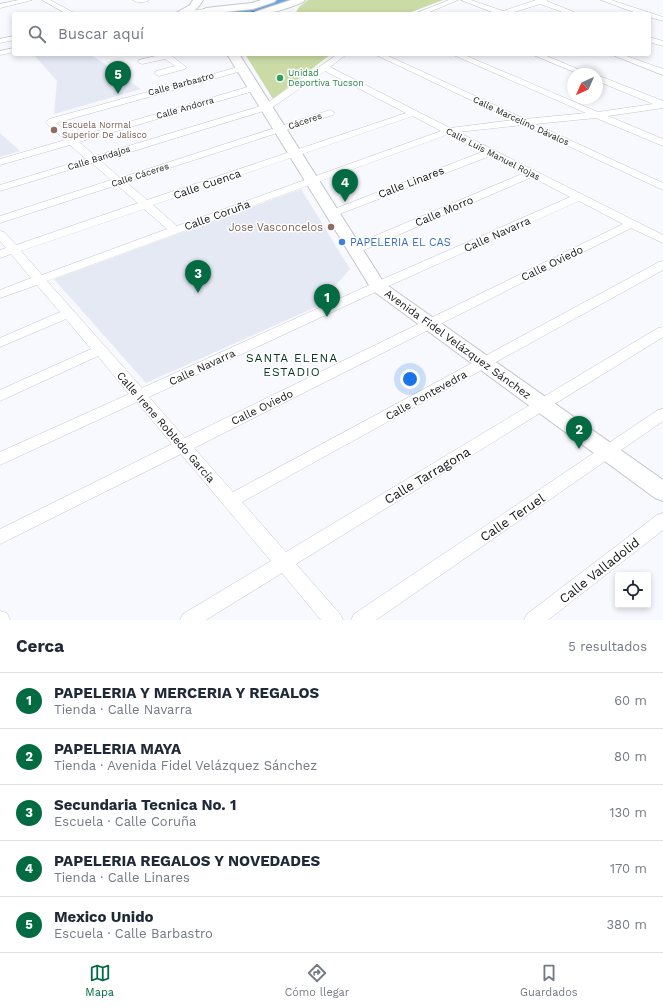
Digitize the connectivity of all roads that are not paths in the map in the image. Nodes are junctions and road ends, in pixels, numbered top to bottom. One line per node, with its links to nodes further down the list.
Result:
1 (29, 0): 12 (street)
2 (45, 0): 14 (street)
3 (136, 0): 4 (street)
4 (146, 0)
5 (199, 0): 13 (street); 15 (street); 16 (street)
6 (272, 0): 13 (street)
7 (300, 0): 18 (street)
8 (455, 0): 19 (street)
9 (464, 0): 20 (street)
10 (604, 0): 23 (street)
11 (541, 1): 21 (street); 22 (street)
12 (0, 6)
13 (238, 8): 17 (street)
14 (68, 12)
15 (183, 12)
16 (206, 12)
17 (213, 12)
18 (263, 12)
19 (423, 12)
20 (497, 12)
21 (509, 12)
22 (570, 12)
23 (642, 12)
24 (651, 15): 25 (street)
25 (663, 19)
26 (12, 38): 28 (street)
27 (651, 40): 29 (street)
28 (0, 41)
29 (663, 44)
30 (12, 50): 31 (street)
31 (0, 53)
32 (235, 56): 39 (street, Avenida Fidel Velázquez Sánchez)
33 (340, 56): 38 (street, Calle Bandajos)
34 (382, 56): 53 (street, Calle Marcelino Dávalos)
35 (460, 56): 51 (street)
36 (540, 56): 40 (street)
37 (619, 56): 41 (street)
38 (324, 67): 47 (street, Calle Bandajos); 50 (street, Calle Luis Manuel Rojas)
39 (242, 68): 44 (street, Calle Barbastro); 45 (street, Avenida Fidel Velázquez Sánchez)
40 (571, 68)
41 (663, 72)
42 (159, 73): 44 (street)
43 (603, 80): 46 (street)
44 (178, 85): 56 (street, Calle Barbastro)
45 (254, 88): 47 (street, Avenida Fidel Velázquez Sánchez); 56 (street, Calle Andorra)
46 (663, 104): 51 (street)
47 (267, 107): 54 (street, Avenida Fidel Velázquez Sánchez); 60 (street, Calle Bandajos)
48 (663, 111): 52 (street)
49 (330, 113): 54 (street, Cáceres)
50 (414, 113): 55 (street, Calle Luis Manuel Rojas); 59 (street, Calle Cuenca)
51 (598, 115): 52 (street); 53 (street)
52 (607, 119): 53 (street); 57 (street)
53 (527, 124): 55 (street, Calle Coruña); 65 (street, Calle Marcelino Dávalos)
54 (281, 130): 59 (street, Avenida Fidel Velázquez Sánchez); 64 (street, Calle Cáceres)
55 (451, 132): 58 (street, Calle Luis Manuel Rojas); 63 (street, Calle Coruña)
56 (72, 140): 60 (street); 61 (street, Calle Andorra)
57 (663, 143)
58 (490, 152): 62 (street, Calle Luis Manuel Rojas); 69 (street, Calle Linares)
59 (296, 154): 63 (street, Avenida Fidel Velázquez Sánchez); 68 (street, Calle Cuenca)
60 (94, 160): 64 (street); 66 (street, Calle Bandajos)
61 (0, 162)
62 (532, 173): 67 (street, Calle Luis Manuel Rojas); 75 (street, Calle Morro)
63 (313, 180): 69 (street, Avenida Fidel Velázquez Sánchez); 72 (street, Calle Coruña)
64 (119, 182): 68 (street); 70 (street, Calle Cáceres)
65 (663, 187)
66 (0, 188)
67 (579, 197): 71 (street, Calle Luis Manuel Rojas); 79 (street, Calle Navarra)
68 (146, 205): 72 (street); 76 (street, Calle Cuenca)
69 (333, 213): 75 (street, Avenida Fidel Velázquez Sánchez)
70 (0, 220)
71 (631, 224): 74 (street, Calle Luis Manuel Rojas); 82 (street, Calle Oviedo)
72 (175, 230): 78 (street, Calle Coruña)
73 (0, 234): 76 (street, Calle Irene Robledo García)
74 (663, 239)
75 (355, 249): 79 (street, Avenida Fidel Velázquez Sánchez)
76 (7, 252): 78 (street, Calle Irene Robledo García)
77 (663, 265): 86 (street, Calle Pontevedra)
78 (40, 280): 80 (street, Calle Coruña); 81 (street, Calle Irene Robledo García)
79 (378, 286): 82 (street, Avenida Fidel Velázquez Sánchez); 88 (street, Calle Navarra)
80 (0, 294)
81 (68, 313): 84 (street); 85 (street, Calle Irene Robledo García)
82 (430, 323): 86 (street, Avenida Fidel Velázquez Sánchez); 91 (street, Calle Oviedo)
83 (663, 331): 89 (street, Calle Tarragona)
84 (0, 343)
85 (100, 350): 87 (street); 88 (street, Calle Irene Robledo García)
86 (484, 363): 89 (street, Avenida Fidel Velázquez Sánchez); 95 (street, Calle Pontevedra)
87 (0, 396)
88 (140, 396): 91 (street, Calle Irene Robledo García); 93 (street, Calle Navarra)
89 (542, 405): 92 (street, Avenida Fidel Velázquez Sánchez); 98 (street, Calle Tarragona)
90 (663, 414): 92 (street, Calle Teruel)
91 (183, 446): 95 (street, Calle Irene Robledo García); 97 (street, Calle Oviedo)
92 (607, 452): 94 (street, Avenida Fidel Velázquez Sánchez); 101 (street, Calle Teruel)
93 (0, 459)
94 (663, 492)
95 (230, 501): 98 (street, Calle Irene Robledo García)
96 (663, 520): 102 (street, Calle Valladolid)
97 (0, 537)
98 (284, 563): 99 (street, Calle Tarragona); 100 (street, Calle Irene Robledo García)
99 (190, 620)
100 (332, 620)
101 (361, 620)
102 (534, 620)

